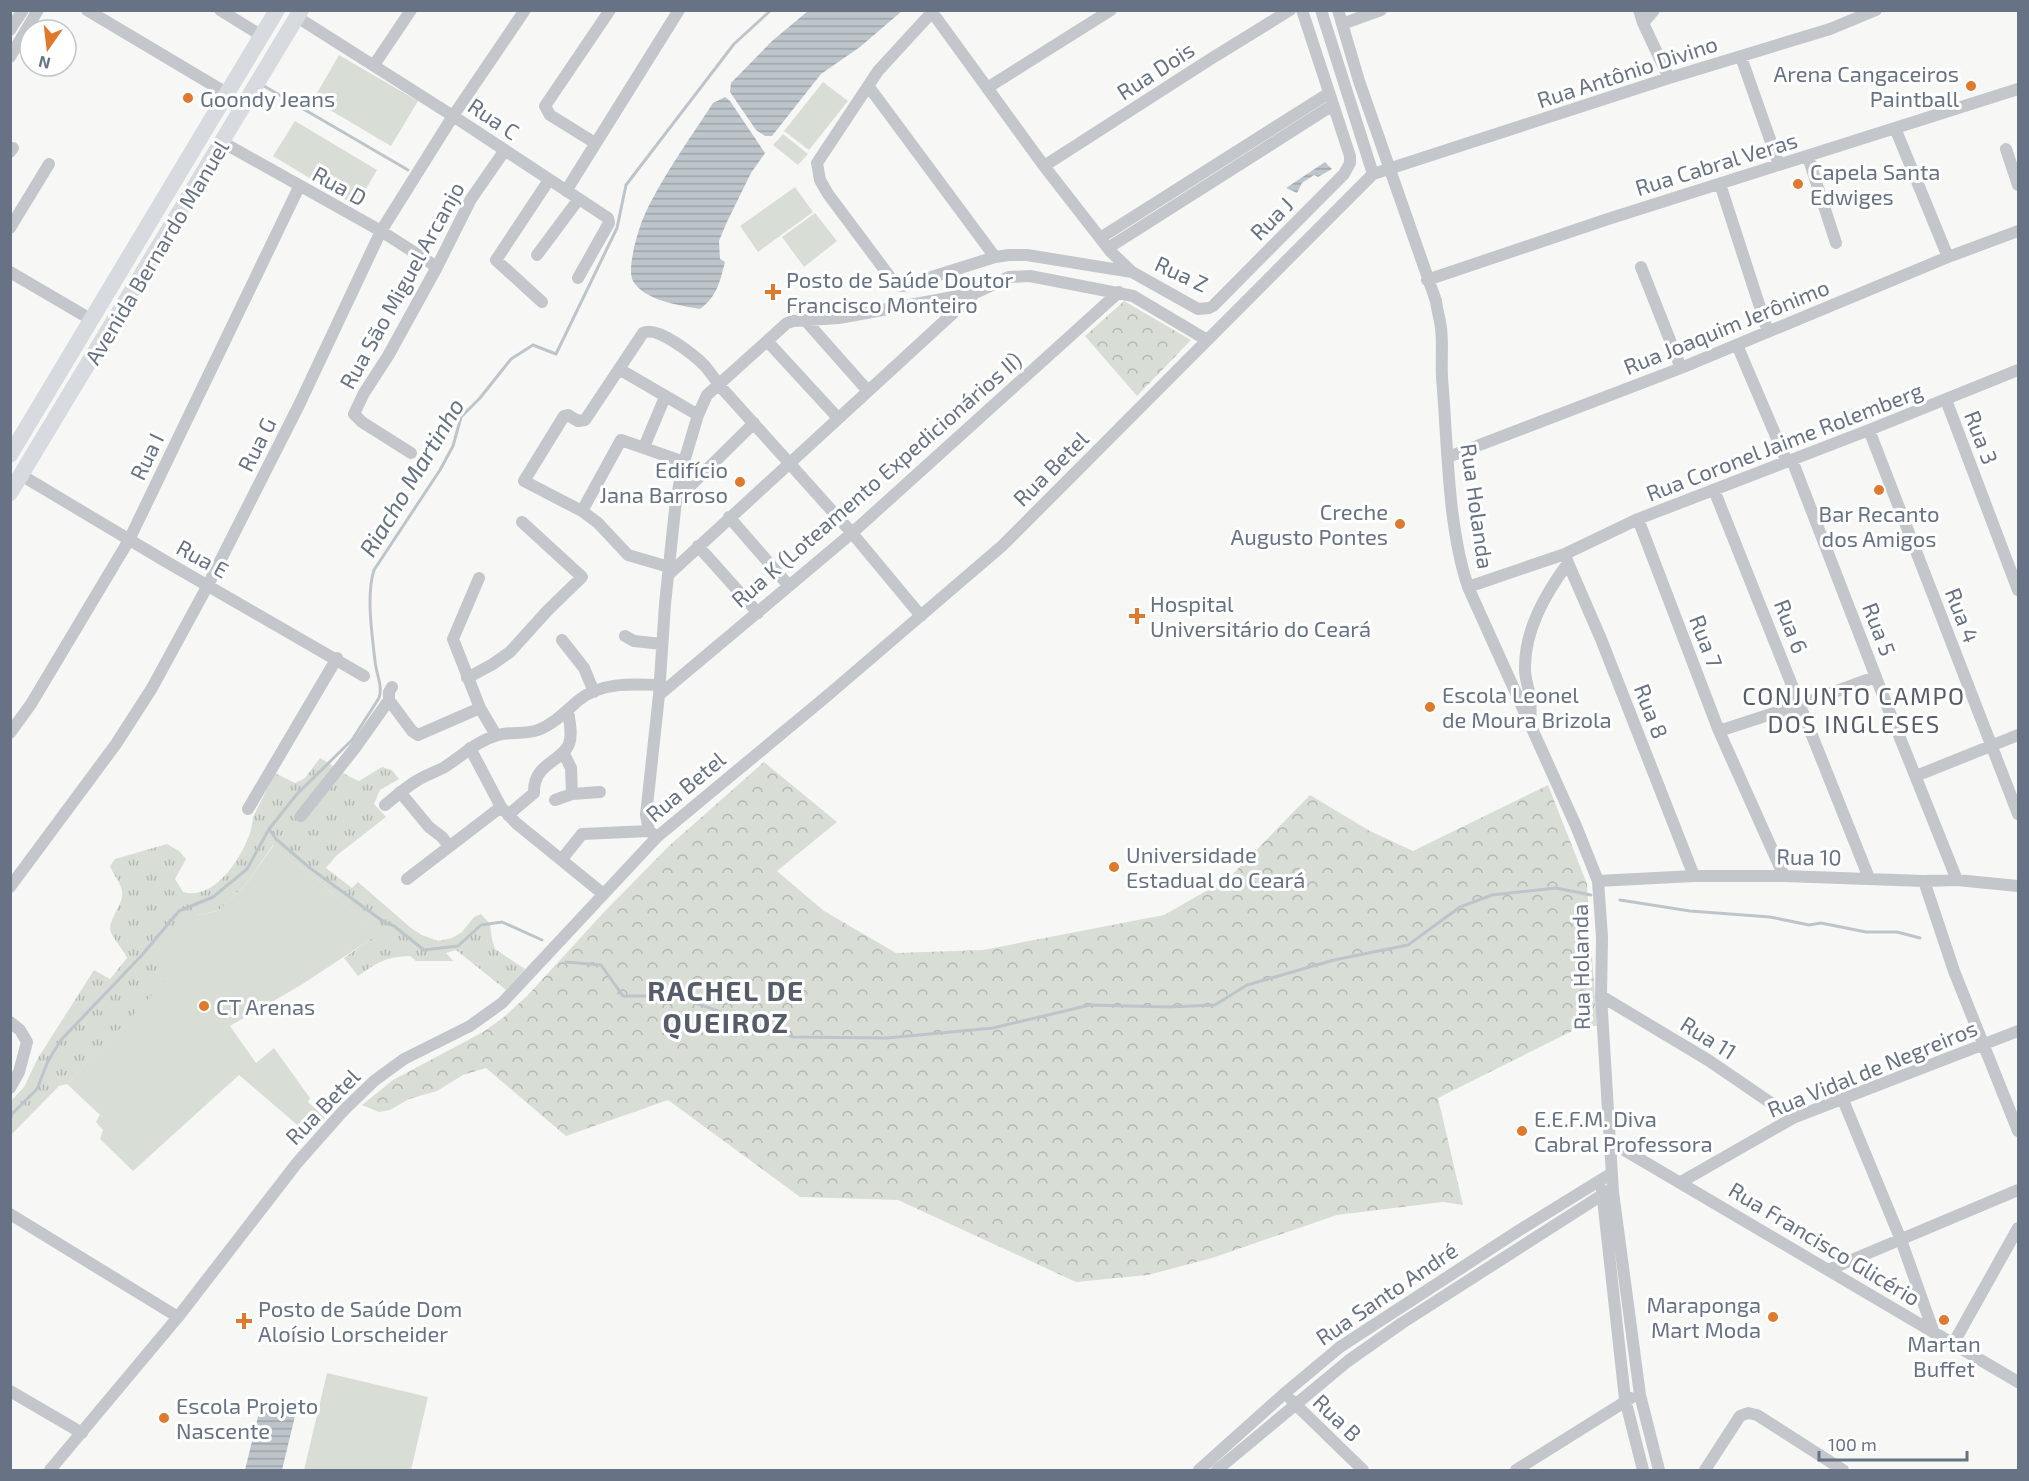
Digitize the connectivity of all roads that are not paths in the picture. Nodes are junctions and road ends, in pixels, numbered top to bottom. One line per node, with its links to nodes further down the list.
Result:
1 (23, 10): 22 (street)
2 (38, 10): 24 (street)
3 (87, 10): 31 (street)
4 (220, 10): 23 (street)
5 (277, 10): 23 (main road, Avenida Bernardo Manuel)
6 (411, 10): 26 (street)
7 (525, 10): 33 (street, Rua G)
8 (610, 10): 36 (street)
9 (679, 10): 36 (street)
10 (1111, 10): 29 (street)
11 (1290, 10): 42 (street, Rua Dois)
12 (1302, 10): 32 (street)
13 (1320, 10): 44 (street)
14 (1338, 10): 21 (street, Rua Holanda)
15 (1381, 10): 21 (street)
16 (1654, 10): 20 (street)
17 (1876, 10): 25 (street, Rua Antônio Divino)
18 (933, 11): 28 (street); 29 (street)
19 (299, 14): 26 (street, Rua C); 35 (main road, Avenida Bernardo Manuel)
20 (1641, 17): 27 (street)
21 (1342, 24): 43 (street, Rua Holanda)
22 (10, 30)
23 (262, 36): 31 (main road, Avenida Bernardo Manuel)
24 (10, 57)
25 (1741, 57): 27 (street, Rua Antônio Divino); 41 (street)
26 (374, 65): 33 (street, Rua C)
27 (1669, 78): 43 (street, Rua Antônio Divino)
28 (869, 87): 57 (street); 57 (street)
29 (987, 88): 42 (street)
30 (2019, 89): 34 (street, Rua Cabral Veras)
31 (228, 94): 70 (main road, Avenida Bernardo Manuel)
32 (1331, 99): 55 (street); 69 (street, Rua J)
33 (453, 116): 38 (street, Rua C); 52 (street, Rua G)
34 (1895, 128): 39 (street, Rua Cabral Veras); 58 (street)
35 (222, 142): 48 (street, Rua D); 84 (main road, Avenida Bernardo Manuel)
36 (596, 144): 49 (street)
37 (2006, 149): 47 (street)
38 (505, 150): 45 (street, Rua C); 59 (street, Rua São Miguel Arcanjo)
39 (1808, 157): 41 (street, Rua Cabral Veras); 54 (street)
40 (49, 164): 51 (street)
41 (1779, 165): 46 (street, Rua Cabral Veras)
42 (1044, 166): 55 (street)
43 (1389, 170): 44 (street); 65 (street, Rua Holanda)
44 (1372, 174): 73 (street, Rua Betel)
45 (549, 180): 49 (street, Rua C); 68 (street)
46 (1720, 184): 65 (street, Rua Cabral Veras); 72 (street)
47 (2019, 185)
48 (299, 187): 52 (street, Rua D); 107 (street, Rua I)
49 (566, 191): 50 (street, Rua C)
50 (578, 200): 56 (street); 64 (street, Rua C)
51 (10, 228)
52 (381, 231): 59 (street, Rua D); 112 (street, Rua G)
53 (2019, 231): 58 (street, Rua Joaquim Jerônimo)
54 (1836, 243)
55 (1106, 246): 60 (street); 63 (street)
56 (537, 255)
57 (995, 257): 60 (street)
58 (1948, 257): 72 (street, Rua Joaquim Jerônimo)
59 (437, 267): 92 (street, Rua São Miguel Arcanjo)
60 (1093, 267): 63 (street)
61 (1641, 267): 76 (street)
62 (10, 272): 70 (street)
63 (1132, 272): 69 (street, Rua Z)
64 (578, 278)
65 (1428, 280): 94 (street, Rua Holanda)
66 (1119, 292): 67 (street); 73 (street); 106 (street, Rua K (Loteamento Expedicionários II))
67 (975, 293): 71 (street); 80 (street)
68 (542, 302)
69 (1213, 306)
70 (92, 320): 81 (main road, Avenida Bernardo Manuel)
71 (806, 321): 74 (street); 80 (street)
72 (1768, 332): 75 (street, Rua Joaquim Jerônimo)
73 (1207, 340): 117 (street, Rua Betel)
74 (768, 342): 79 (street); 87 (street)
75 (1737, 345): 76 (street, Rua Joaquim Jerônimo); 95 (street, Rua 5)
76 (1681, 368): 94 (street, Rua Joaquim Jerônimo)
77 (619, 369): 79 (street); 82 (street); 102 (street)
78 (2019, 370): 83 (street, Rua Coronel Jaime Rolemberg)
79 (719, 385): 86 (street); 88 (street)
80 (868, 391): 87 (street)
81 (46, 396): 84 (main road); 85 (main road, Avenida Bernardo Manuel)
82 (665, 397): 86 (street); 91 (street)
83 (1946, 400): 90 (street, Rua Coronel Jaime Rolemberg); 115 (street, Rua 3)
84 (63, 406): 89 (main road, Avenida Bernardo Manuel)
85 (34, 415): 89 (main road); 93 (main road, Avenida Bernardo Manuel)
86 (698, 415): 96 (street)
87 (838, 418): 97 (street)
88 (754, 423): 97 (street); 101 (street)
89 (51, 426): 98 (main road, Avenida Bernardo Manuel)
90 (1869, 430): 95 (street, Rua Coronel Jaime Rolemberg); 135 (street, Rua 4)
91 (644, 447): 96 (street); 102 (street)
92 (411, 453)
93 (10, 455)
94 (1448, 457): 114 (street, Rua Holanda)
95 (1790, 461): 99 (street, Rua Coronel Jaime Rolemberg); 123 (street, Rua 5)
96 (684, 462): 101 (street)
97 (789, 463): 103 (street); 106 (street)
98 (21, 475): 100 (main road, Avenida Bernardo Manuel); 107 (street, Rua E)
99 (1714, 490): 104 (street, Rua Coronel Jaime Rolemberg); 127 (street, Rua 6)
100 (10, 493)
101 (676, 500): 110 (street)
102 (582, 511): 110 (street)
103 (729, 517): 108 (street); 113 (street)
104 (1638, 519): 109 (street, Rua Coronel Jaime Rolemberg); 131 (street, Rua 7)
105 (522, 522): 124 (street)
106 (852, 533): 113 (street, Rua K (Loteamento Expedicionários II)); 117 (street)
107 (129, 540): 112 (street, Rua E); 132 (street, Rua I)
108 (698, 546): 110 (street); 116 (street)
109 (1567, 558): 114 (street, Rua Coronel Jaime Rolemberg); 130 (street); 151 (street, Rua 8)
110 (669, 570): 120 (street)
111 (479, 578): 124 (street)
112 (208, 585): 121 (street, Rua E); 159 (street, Rua G)
113 (789, 586): 116 (street, Rua K (Loteamento Expedicionários II))
114 (1468, 587): 130 (street, Rua Holanda)
115 (2019, 590)
116 (758, 613): 125 (street, Rua K (Loteamento Expedicionários II))
117 (921, 616): 148 (street, Rua Betel)
118 (625, 636): 120 (street)
119 (562, 640): 126 (street)
120 (662, 644): 125 (street)
121 (337, 658): 122 (street, Rua E); 144 (street)
122 (364, 676)
123 (1875, 677): 127 (street); 138 (street, Rua 5)
124 (467, 678): 128 (street)
125 (659, 690): 126 (street); 148 (street)
126 (594, 692): 129 (street)
127 (1799, 705): 131 (street); 153 (street, Rua 6)
128 (480, 708): 133 (street); 147 (street)
129 (568, 710): 133 (street); 137 (street)
130 (1531, 726): 156 (street, Rua Holanda)
131 (1719, 731): 152 (street, Rua 7)
132 (10, 733)
133 (496, 735): 136 (street)
134 (2019, 735): 135 (street)
135 (1991, 746): 138 (street); 146 (street, Rua 4)
136 (470, 748): 139 (street); 145 (street)
137 (563, 752): 141 (street); 145 (street)
138 (1916, 776): 155 (street, Rua 5)
139 (400, 792): 143 (street); 149 (street)
140 (600, 792): 141 (street)
141 (572, 794): 142 (street)
142 (555, 800)
143 (385, 805)
144 (248, 809)
145 (505, 811): 149 (street); 150 (street)
146 (2019, 814)
147 (301, 816)
148 (653, 834): 150 (street); 160 (street, Rua Betel)
149 (449, 846): 154 (street)
150 (562, 860): 160 (street)
151 (1694, 876): 152 (street, Rua 10); 156 (street, Rua 10)
152 (1784, 876): 153 (street, Rua 10)
153 (1869, 878): 157 (street, Rua 10)
154 (407, 879)
155 (1957, 880): 157 (street, Rua 10); 158 (street, Rua 10)
156 (1598, 881): 161 (street, Rua Holanda)
157 (1924, 881): 164 (street)
158 (2019, 886)
159 (10, 887)
160 (602, 893): 178 (street, Rua Betel)
161 (1601, 996): 167 (street, Rua 11); 169 (street, Rua Holanda)
162 (15, 1026): 165 (street)
163 (2019, 1031): 164 (street, Rua Vidal de Negreiros)
164 (1984, 1045): 166 (street, Rua Vidal de Negreiros); 168 (street)
165 (10, 1088)
166 (1843, 1100): 167 (street, Rua Vidal de Negreiros); 176 (street)
167 (1793, 1118): 171 (street, Rua Vidal de Negreiros)
168 (2019, 1131)
169 (1609, 1141): 170 (street, Rua Holanda); 171 (street, Rua Francisco Glicério)
170 (1607, 1176): 173 (street, Rua Holanda); 183 (street, Rua Santo André)
171 (1681, 1182): 177 (street, Rua Francisco Glicério)
172 (2019, 1190): 176 (street)
173 (1608, 1193): 184 (street, Rua Holanda); 185 (street, Rua Holanda); 186 (street, Rua Santo André)
174 (10, 1214): 178 (street)
175 (2019, 1228): 180 (street)
176 (1901, 1240): 177 (street); 179 (street)
177 (1828, 1270): 179 (street, Rua Francisco Glicério)
178 (178, 1317): 187 (street, Rua Betel)
179 (1934, 1333): 180 (street, Rua Francisco Glicério)
180 (1953, 1344): 181 (street, Rua Francisco Glicério)
181 (2019, 1382)
182 (10, 1391): 187 (street)
183 (1285, 1393): 186 (street, Rua B); 189 (street, Rua Santo André)
184 (1640, 1395): 185 (street); 194 (street, Rua Holanda)
185 (1625, 1399): 192 (street); 193 (street, Rua Holanda)
186 (1295, 1405): 190 (street, Rua Santo André); 191 (street, Rua B)
187 (82, 1433): 188 (street, Rua Betel)
188 (50, 1470)
189 (1199, 1470)
190 (1217, 1470)
191 (1363, 1470)
192 (1516, 1470)
193 (1642, 1470)
194 (1659, 1470)
195 (1705, 1470): 196 (street)
196 (1843, 1470)

